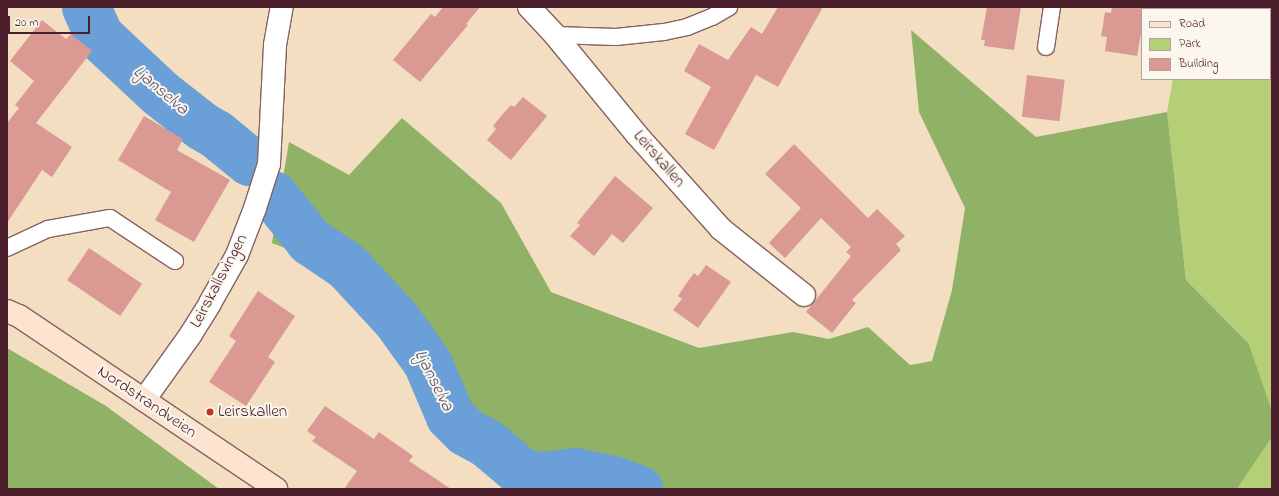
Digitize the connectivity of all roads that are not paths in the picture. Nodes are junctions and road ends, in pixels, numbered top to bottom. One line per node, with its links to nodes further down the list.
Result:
1 (282, 7): 11 (street, Leirskallsvingen)
2 (529, 7): 5 (street, Leirskallen)
3 (729, 7): 5 (lane)
4 (1052, 7): 6 (lane)
5 (555, 35): 9 (street, Leirskallen)
6 (1046, 47)
7 (7, 248): 8 (lane)
8 (175, 261)
9 (804, 295)
10 (11, 309): 11 (main road, Nordstrandveien)
11 (144, 400): 12 (main road, Nordstrandveien)
12 (276, 489)

